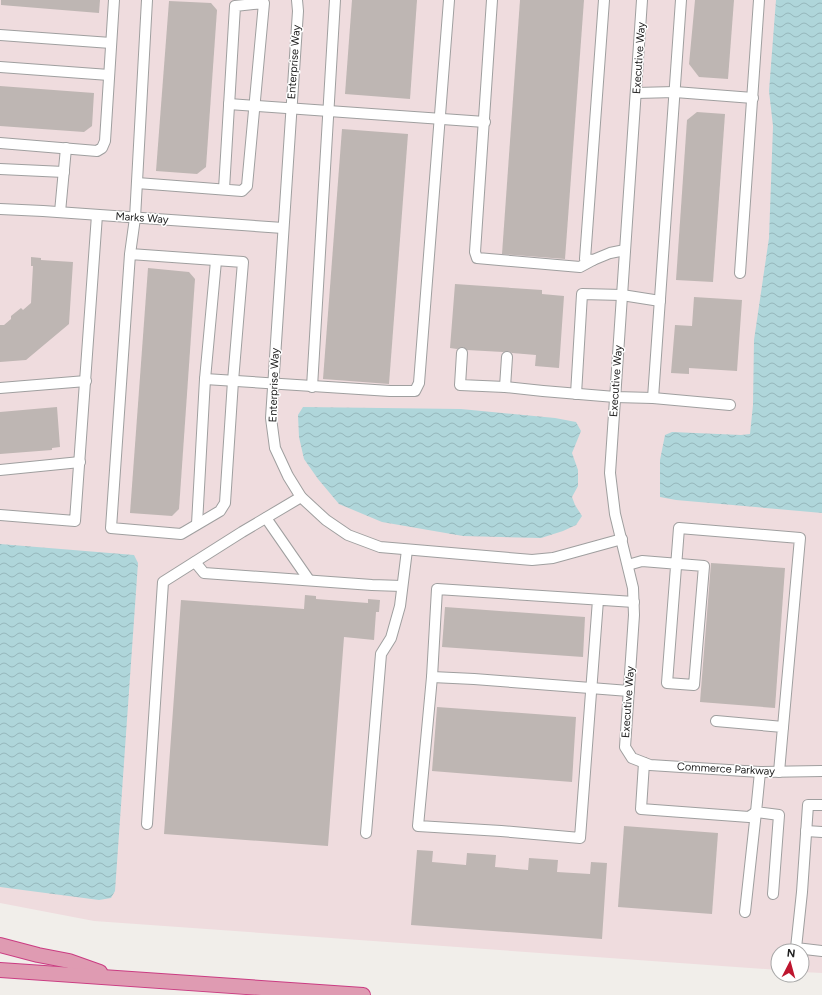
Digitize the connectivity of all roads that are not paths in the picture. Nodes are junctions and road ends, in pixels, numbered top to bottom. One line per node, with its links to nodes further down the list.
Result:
1 (114, 0): 12 (street)
2 (147, 0): 28 (street)
3 (297, 0): 20 (street, Enterprise Way)
4 (335, 0): 21 (street)
5 (449, 0): 22 (street)
6 (492, 0): 23 (street)
7 (604, 0): 38 (street)
8 (642, 0): 16 (street, Executive Way)
9 (681, 0): 15 (street)
10 (759, 0): 17 (street)
11 (0, 35): 12 (street)
12 (111, 43): 14 (street)
13 (0, 67): 14 (street)
14 (109, 75): 25 (street)
15 (675, 92): 16 (street); 17 (street); 41 (street)
16 (636, 94): 35 (street, Executive Way)
17 (753, 98): 39 (street)
18 (229, 104): 19 (street); 19 (street); 29 (street)
19 (255, 106): 20 (street); 29 (street)
20 (291, 109): 21 (street); 34 (street, Enterprise Way)
21 (328, 111): 22 (street); 48 (street)
22 (439, 119): 23 (street); 48 (street)
23 (485, 122): 38 (street)
24 (0, 143): 25 (street)
25 (66, 148): 27 (street)
26 (0, 169): 27 (street)
27 (64, 172): 31 (street)
28 (137, 183): 29 (street); 33 (street)
29 (224, 189)
30 (0, 209): 31 (street, Marks Way)
31 (60, 212): 32 (street, Marks Way)
32 (97, 215): 33 (street, Marks Way); 45 (street)
33 (135, 218): 34 (street, Marks Way); 36 (street)
34 (283, 228): 47 (street, Enterprise Way)
35 (625, 250): 38 (street); 40 (street, Executive Way)
36 (130, 254): 37 (street); 60 (street)
37 (216, 260): 44 (street); 46 (street)
38 (593, 260)
39 (740, 274)
40 (622, 295): 41 (street); 51 (street); 52 (street, Executive Way)
41 (660, 301): 53 (street)
42 (462, 353): 49 (street)
43 (507, 357): 49 (street)
44 (204, 379): 46 (street); 60 (street)
45 (86, 381): 50 (street); 55 (street)
46 (233, 381): 47 (street); 60 (street)
47 (273, 384): 48 (street); 57 (street, Enterprise Way)
48 (312, 387)
49 (505, 387): 51 (street)
50 (0, 388)
51 (576, 394): 52 (street)
52 (615, 397): 53 (street); 61 (street, Executive Way)
53 (654, 398): 54 (street)
54 (730, 405)
55 (80, 462): 56 (street); 58 (street)
56 (0, 470)
57 (302, 497): 59 (street); 62 (street, Enterprise Way)
58 (0, 515)
59 (266, 518): 63 (street); 66 (street)
60 (197, 524)
61 (622, 539): 62 (street, Enterprise Way); 64 (street, Executive Way)
62 (407, 550): 67 (street)
63 (195, 562): 66 (street); 82 (street)
64 (628, 564): 65 (street); 69 (street, Executive Way)
65 (677, 564): 65 (street); 74 (street)
66 (309, 580): 67 (street)
67 (402, 586): 85 (street)
68 (598, 600): 69 (street); 70 (street); 71 (street)
69 (634, 602): 72 (street, Executive Way)
70 (432, 677): 71 (street); 71 (street)
71 (592, 689): 72 (street)
72 (629, 691): 75 (street, Executive Way)
73 (716, 721): 74 (street)
74 (783, 727): 79 (street)
75 (632, 758): 76 (street, Commerce Parkway)
76 (644, 763): 78 (street, Commerce Parkway); 81 (street)
77 (822, 771): 79 (street, Commerce Parkway)
78 (760, 772): 79 (street, Commerce Parkway); 81 (street)
79 (779, 772)
80 (822, 805): 83 (street)
81 (756, 812): 86 (street); 87 (street)
82 (147, 824)
83 (806, 831): 84 (street); 89 (street)
84 (822, 832)
85 (366, 833)
86 (773, 894)
87 (745, 912)
88 (0, 945): 91 (highway)
89 (822, 951)
90 (0, 970): 91 (highway)
91 (115, 978): 92 (highway)
92 (363, 995)

